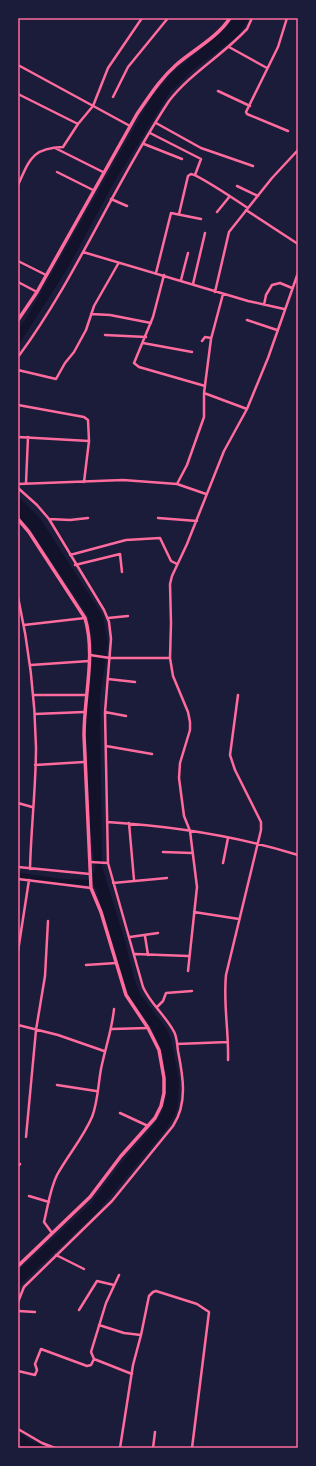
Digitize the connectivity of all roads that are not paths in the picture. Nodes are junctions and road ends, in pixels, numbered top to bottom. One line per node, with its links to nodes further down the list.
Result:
1 (142, 18): 12 (street)
2 (168, 18): 11 (street)
3 (230, 18): 16 (main road)
4 (252, 18): 6 (street)
5 (287, 18): 8 (street)
6 (229, 47): 8 (street); 14 (street)
7 (18, 65): 12 (street)
8 (267, 68): 13 (street)
9 (218, 91): 13 (street)
10 (18, 94): 15 (street)
11 (113, 97)
12 (93, 106): 15 (street); 16 (street)
13 (250, 106): 17 (street)
14 (156, 123): 18 (street); 23 (street)
15 (78, 124): 20 (street)
16 (130, 126): 25 (main road)
17 (288, 131)
18 (150, 133): 19 (street); 26 (street)
19 (144, 144): 22 (street); 32 (street)
20 (52, 147): 25 (street); 27 (street)
21 (298, 150): 31 (street)
22 (182, 159)
23 (253, 166)
24 (57, 172): 29 (street)
25 (102, 172): 29 (main road)
26 (195, 175): 30 (street); 36 (street)
27 (18, 185)
28 (237, 186): 31 (street)
29 (93, 190): 46 (main road)
30 (230, 196): 34 (street); 35 (street)
31 (258, 196): 34 (street)
32 (111, 199): 33 (street); 40 (street)
33 (127, 206)
34 (247, 209): 39 (street); 53 (street)
35 (217, 212)
36 (178, 214): 37 (street); 44 (street)
37 (201, 219)
38 (205, 233): 50 (street)
39 (298, 244)
40 (83, 252): 43 (street); 68 (street)
41 (188, 253): 48 (street)
42 (18, 261): 46 (street)
43 (118, 264): 44 (street); 57 (street)
44 (156, 273): 47 (street)
45 (298, 273): 51 (street)
46 (46, 275): 52 (main road)
47 (164, 275): 48 (street); 60 (street)
48 (181, 280): 50 (street)
49 (18, 282): 52 (street)
50 (193, 284): 53 (street)
51 (292, 288): 55 (street); 56 (street)
52 (37, 292): 58 (main road)
53 (215, 292): 54 (street)
54 (223, 294): 55 (street); 64 (street)
55 (264, 304): 56 (street)
56 (284, 309): 61 (street)
57 (91, 314): 60 (street); 69 (street)
58 (18, 320)
59 (247, 320): 61 (street)
60 (151, 323): 63 (street)
61 (277, 330): 73 (street)
62 (105, 335): 63 (street)
63 (146, 337): 66 (street)
64 (211, 338): 65 (street); 70 (street)
65 (202, 341)
66 (143, 343): 67 (street); 70 (street)
67 (192, 352)
68 (18, 357)
69 (18, 370)
70 (205, 386): 71 (street)
71 (204, 393): 73 (street); 80 (street)
72 (18, 405): 76 (street)
73 (247, 409): 82 (street)
74 (18, 437): 75 (street)
75 (28, 437): 76 (street); 78 (street)
76 (89, 441): 77 (street)
77 (84, 482): 78 (street); 80 (street)
78 (26, 483): 79 (street)
79 (18, 484)
80 (177, 484): 82 (street)
81 (18, 488): 86 (street)
82 (206, 494): 87 (street)
83 (88, 518): 86 (street)
84 (158, 518): 87 (street)
85 (18, 519): 94 (main road)
86 (49, 519): 88 (street)
87 (197, 521): 89 (street)
88 (70, 555): 89 (street); 90 (street)
89 (178, 564): 99 (street)
90 (75, 565): 91 (street); 95 (street)
91 (122, 572)
92 (18, 597): 96 (street)
93 (128, 616): 95 (street)
94 (85, 618): 96 (street); 97 (main road)
95 (108, 618): 98 (street)
96 (24, 625): 101 (street)
97 (90, 655): 98 (street); 100 (main road)
98 (109, 658): 99 (street); 102 (street)
99 (170, 658): 119 (street)
100 (89, 661): 101 (street); 105 (main road)
101 (31, 665): 104 (street)
102 (108, 679): 103 (street); 108 (street)
103 (135, 682)
104 (33, 695): 105 (street); 109 (street)
105 (85, 695): 107 (main road)
106 (238, 695): 121 (street)
107 (84, 712): 109 (street); 113 (main road)
108 (105, 712): 110 (street); 111 (street)
109 (35, 714): 114 (street)
110 (126, 716)
111 (106, 746): 112 (street); 117 (street)
112 (152, 754)
113 (84, 762): 114 (street); 125 (main road)
114 (35, 765): 116 (street)
115 (18, 803): 116 (street)
116 (32, 807): 129 (street)
117 (107, 822): 118 (street); 126 (street)
118 (130, 823): 119 (street); 134 (street)
119 (190, 832): 120 (street); 123 (street)
120 (228, 838): 121 (street); 127 (street)
121 (258, 842): 124 (street); 138 (street)
122 (163, 852): 123 (street)
123 (192, 853): 137 (street)
124 (298, 855)
125 (92, 862): 126 (street); 130 (main road)
126 (108, 863): 135 (street)
127 (223, 863)
128 (18, 867): 129 (street)
129 (30, 869): 130 (street)
130 (90, 876): 136 (main road)
131 (18, 878): 133 (street)
132 (167, 878): 134 (street)
133 (29, 880): 136 (street); 143 (street)
134 (134, 880): 135 (street)
135 (113, 883): 142 (street)
136 (90, 886): 147 (main road)
137 (194, 912): 138 (street); 146 (street)
138 (239, 919): 157 (street)
139 (48, 921): 156 (street)
140 (158, 934): 141 (street)
141 (145, 936): 142 (street); 145 (street)
142 (130, 937): 144 (street)
143 (18, 951)
144 (135, 954): 145 (street); 151 (street)
145 (148, 955): 146 (street)
146 (188, 956): 149 (street)
147 (117, 963): 148 (street); 154 (main road)
148 (86, 965)
149 (188, 971)
150 (192, 992): 151 (street)
151 (157, 1007): 158 (street)
152 (114, 1009): 155 (street)
153 (18, 1025): 156 (street)
154 (148, 1028): 155 (street); 164 (main road)
155 (112, 1029): 159 (street)
156 (36, 1030): 159 (street); 165 (street)
157 (228, 1042): 158 (street); 160 (street)
158 (177, 1044): 169 (street)
159 (104, 1051): 162 (street)
160 (228, 1060)
161 (56, 1085): 162 (street)
162 (96, 1091): 167 (street)
163 (120, 1114): 164 (street)
164 (148, 1126): 168 (main road)
165 (26, 1137)
166 (28, 1196): 167 (street)
167 (49, 1202): 168 (street)
168 (52, 1233): 170 (main road)
169 (56, 1255): 171 (street); 174 (street)
170 (18, 1266)
171 (84, 1269)
172 (119, 1275): 173 (street)
173 (114, 1285): 175 (street); 178 (street)
174 (18, 1302)
175 (79, 1310)
176 (18, 1311): 177 (street)
177 (35, 1312)
178 (99, 1325): 179 (street); 180 (street)
179 (141, 1335): 182 (street); 188 (street)
180 (94, 1359): 181 (street); 182 (street)
181 (18, 1371)
182 (132, 1374): 186 (street)
183 (18, 1429): 185 (street)
184 (155, 1432): 187 (street)
185 (55, 1448)
186 (120, 1448)
187 (153, 1448)
188 (192, 1448)

